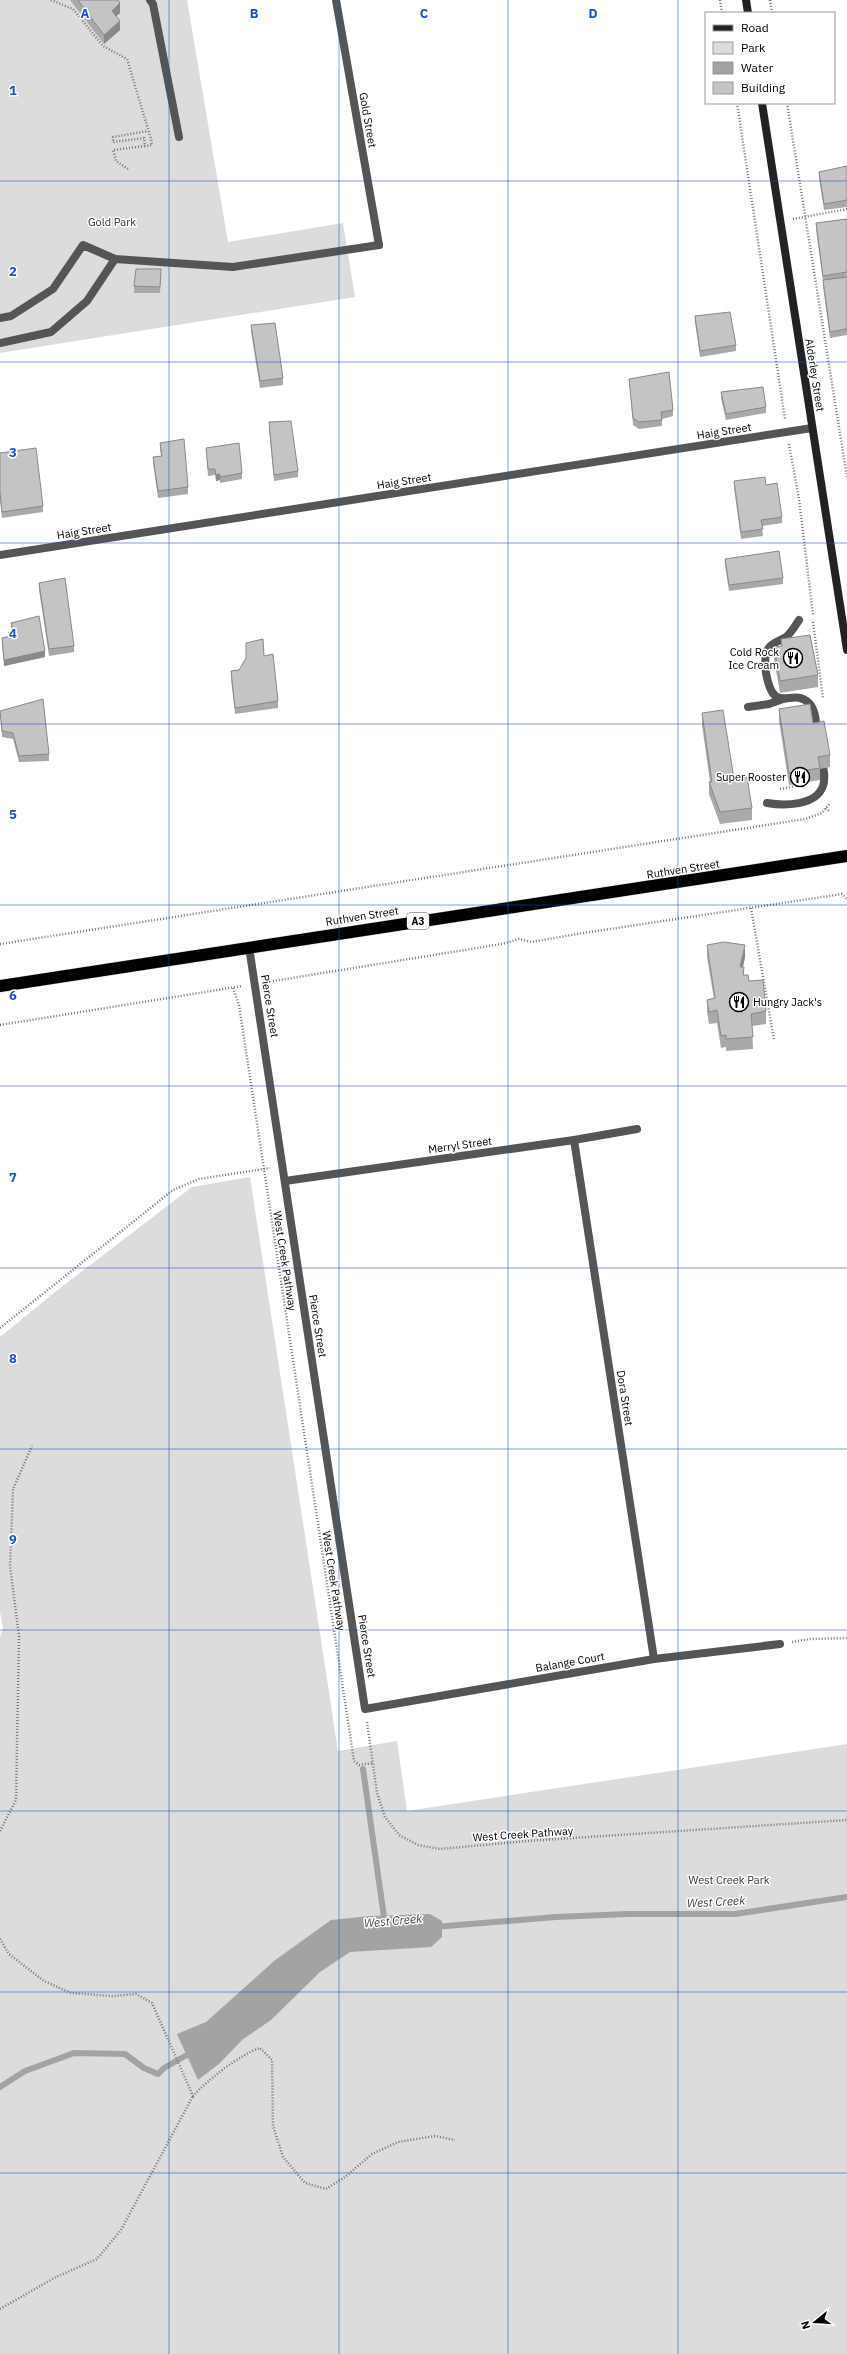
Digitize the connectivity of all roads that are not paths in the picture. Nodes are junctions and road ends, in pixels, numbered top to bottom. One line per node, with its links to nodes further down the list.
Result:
1 (150, 0): 6 (street)
2 (336, 0): 7 (street, Gold Street)
3 (746, 0): 4 (street)
4 (748, 12)
5 (762, 104): 10 (street, Alderley Street)
6 (179, 137)
7 (115, 259): 8 (street); 9 (street)
8 (0, 318)
9 (0, 343)
10 (812, 428): 11 (street, Haig Street); 13 (street, Alderley Street)
11 (0, 556)
12 (799, 620): 14 (street)
13 (847, 650)
14 (782, 699): 15 (street); 16 (street)
15 (748, 707)
16 (767, 803)
17 (847, 856): 18 (highway, Ruthven Street / A3)
18 (249, 947): 19 (highway, Ruthven Street / A3); 22 (street, Pierce Street)
19 (0, 986)
20 (637, 1129): 21 (street, Merryl Street)
21 (574, 1140): 22 (street, Merryl Street); 24 (street, Dora Street)
22 (285, 1181): 25 (street, Pierce Street)
23 (780, 1644): 24 (street, Balange Court)
24 (654, 1658): 25 (street, Balange Court)
25 (365, 1709)

